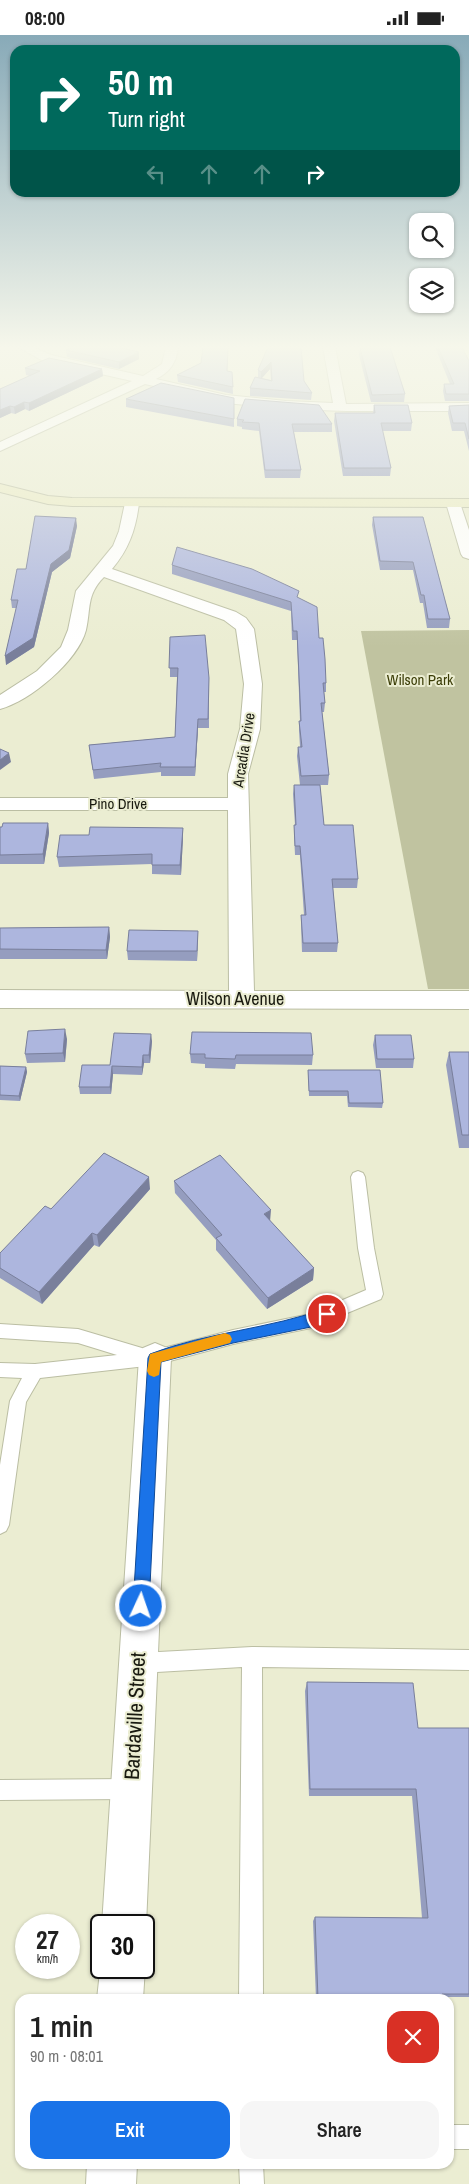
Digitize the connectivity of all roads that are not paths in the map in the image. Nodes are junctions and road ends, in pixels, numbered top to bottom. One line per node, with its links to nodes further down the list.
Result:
1 (0, 488): 2 (street)
2 (132, 503): 3 (street); 6 (street)
3 (453, 503): 4 (street); 5 (street)
4 (469, 503)
5 (469, 554)
6 (101, 571): 7 (street); 9 (street, Arcadia Drive)
7 (0, 703)
8 (0, 803): 9 (street, Pino Drive)
9 (237, 804): 11 (street, Arcadia Drive)
10 (0, 999): 11 (street, Wilson Avenue)
11 (242, 999): 12 (street, Wilson Avenue)
12 (469, 1000)
13 (358, 1177): 15 (lane)
14 (0, 1331): 15 (lane)
15 (155, 1358): 17 (lane); 21 (street, Bardaville Street)
16 (0, 1370): 17 (lane)
17 (35, 1371): 18 (lane)
18 (0, 1525)
19 (252, 1657): 20 (lane); 21 (lane); 27 (lane)
20 (469, 1660)
21 (138, 1663): 22 (street, Bardaville Street)
22 (132, 1789): 23 (lane); 24 (street, Bardaville Street)
23 (0, 1791)
24 (125, 1914)
25 (121, 1979): 26 (street)
26 (120, 1994)
27 (252, 1994)
28 (454, 2137): 29 (lane)
29 (469, 2137)
30 (112, 2169): 32 (street)
31 (251, 2169): 33 (lane)
32 (111, 2184)
33 (252, 2184)

